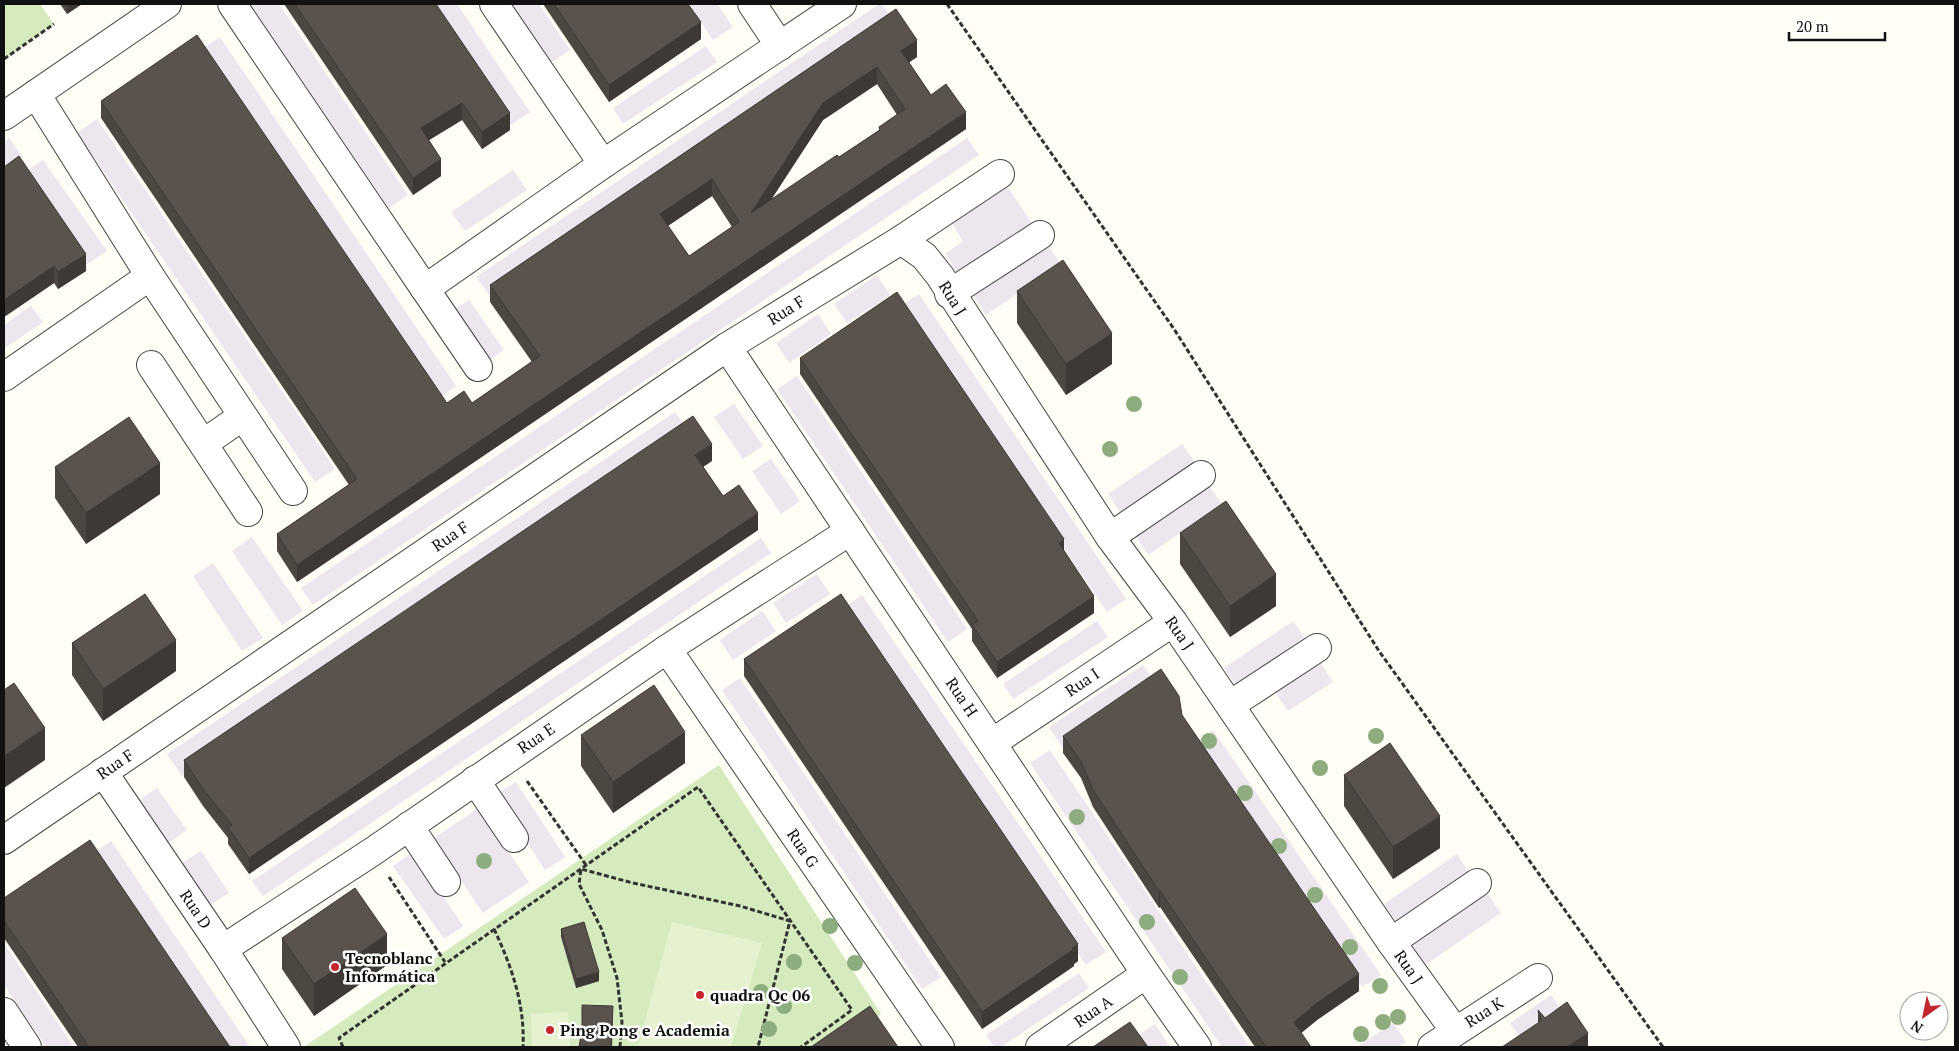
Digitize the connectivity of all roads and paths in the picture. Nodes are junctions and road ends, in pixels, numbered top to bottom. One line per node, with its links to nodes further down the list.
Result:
1 (167, 4): 10 (street)
2 (232, 4): 17 (street)
3 (494, 4): 12 (street)
4 (752, 4): 8 (street)
5 (842, 4): 8 (street)
6 (947, 4): 66 (path)
7 (54, 24): 9 (path)
8 (780, 46): 12 (street)
9 (4, 59)
10 (36, 94): 11 (street); 16 (street)
11 (4, 116)
12 (602, 164): 17 (street)
13 (1000, 174): 15 (street, Rua F)
14 (1040, 235): 18 (street)
15 (901, 240): 18 (street, Rua J); 19 (street, Rua F)
16 (150, 276): 22 (street); 23 (street)
17 (425, 289): 21 (street)
18 (950, 294): 29 (street, Rua J)
19 (727, 347): 28 (street, Rua H); 36 (street, Rua F)
20 (151, 365): 24 (street)
21 (478, 367)
22 (4, 377)
23 (243, 416): 24 (street); 26 (street)
24 (204, 443): 27 (street)
25 (1201, 475): 29 (street)
26 (293, 491)
27 (248, 512)
28 (850, 531): 32 (street, Rua E); 34 (street, Rua H)
29 (1110, 538): 30 (street, Rua J)
30 (1173, 622): 33 (street, Rua J); 34 (street, Rua I)
31 (1317, 648): 33 (street)
32 (667, 650): 35 (street, Rua E); 62 (street, Rua G)
33 (1230, 705): 48 (street, Rua J)
34 (992, 743): 51 (street, Rua H)
35 (510, 756): 37 (street, Rua E); 42 (path)
36 (103, 772): 40 (street, Rua F); 49 (street, Rua D)
37 (475, 780): 38 (street, Rua E); 39 (street)
38 (409, 826): 41 (street, Rua E); 44 (street)
39 (514, 838)
40 (4, 840)
41 (372, 852): 49 (street, Rua E); 50 (path)
42 (586, 865): 43 (path); 46 (path)
43 (581, 869): 46 (path); 47 (path); 59 (path)
44 (446, 882)
45 (1477, 883): 48 (street)
46 (790, 921): 60 (path); 61 (path)
47 (494, 929): 50 (path); 58 (path)
48 (1392, 942): 54 (street, Rua J)
49 (223, 949): 56 (street, Rua D)
50 (446, 962): 57 (path)
51 (1146, 974): 63 (street, Rua A); 64 (street, Rua H)
52 (1538, 978): 54 (street, Rua K)
53 (4, 1012): 55 (street)
54 (1455, 1031): 65 (street, Rua K)
55 (28, 1047)
56 (286, 1047)
57 (343, 1047)
58 (523, 1047)
59 (620, 1047)
60 (758, 1047)
61 (800, 1047)
62 (940, 1047)
63 (1040, 1047)
64 (1197, 1047)
65 (1432, 1047)
66 (1663, 1047)

